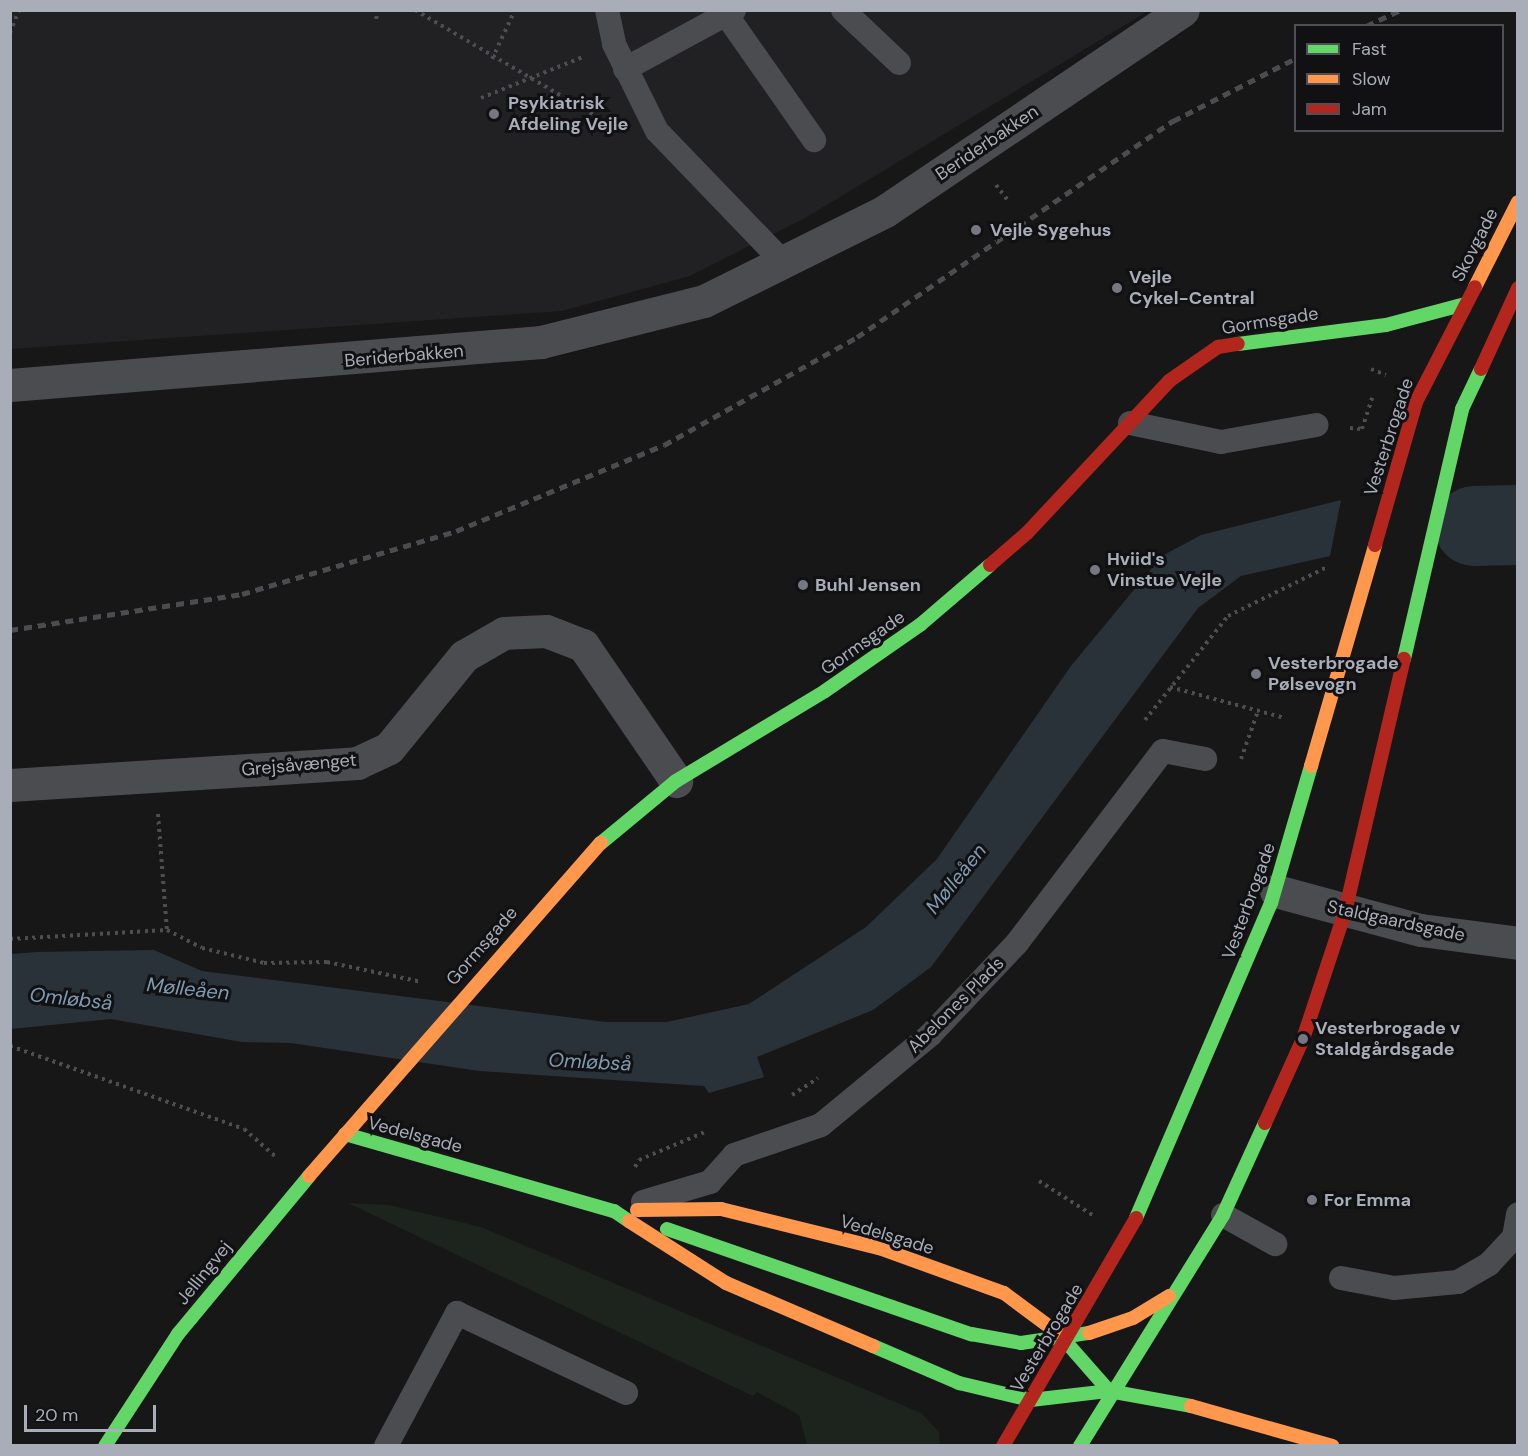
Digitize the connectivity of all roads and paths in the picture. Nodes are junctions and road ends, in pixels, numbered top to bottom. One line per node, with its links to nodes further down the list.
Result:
1 (19, 10): 10 (path)
2 (378, 10): 9 (path)
3 (415, 10): 12 (path)
4 (514, 10): 12 (path)
5 (607, 10): 11 (lane)
6 (843, 10): 13 (lane)
7 (1183, 10): 20 (street, Beriderbakken)
8 (727, 12): 14 (lane); 18 (lane)
9 (376, 19)
10 (10, 33)
11 (614, 45): 14 (lane); 15 (path)
12 (492, 58): 15 (path)
13 (899, 63)
14 (625, 69): 20 (lane)
15 (527, 80): 16 (path); 17 (path)
16 (481, 98)
17 (601, 119)
18 (814, 141)
19 (1518, 202): 22 (main road, Skovgade)
20 (784, 263): 25 (street, Beriderbakken)
21 (1518, 288): 24 (main road)
22 (1465, 304): 26 (main road, Gormsgade); 28 (main road, Vesterbrogade)
23 (1518, 333): 24 (street)
24 (1483, 358): 37 (main road)
25 (10, 385)
26 (1130, 423): 27 (lane); 34 (main road, Gormsgade)
27 (1316, 426)
28 (1369, 566): 29 (path); 31 (main road, Vesterbrogade)
29 (1170, 687): 30 (path); 31 (path)
30 (1142, 725)
31 (1323, 728): 36 (main road, Vesterbrogade)
32 (1205, 759): 49 (lane, Abelones Plads)
33 (155, 776): 34 (street, Grejsåvænget); 35 (street, Grejsåvænget); 38 (path)
34 (676, 781): 41 (main road, Gormsgade)
35 (10, 785)
36 (1276, 891): 37 (street, Staldgaardsgade); 52 (main road, Vesterbrogade)
37 (1345, 912): 40 (street, Staldgaardsgade); 51 (main road)
38 (167, 930): 39 (path); 41 (path)
39 (10, 939)
40 (1518, 943)
41 (462, 996): 46 (main road, Gormsgade)
42 (10, 1046): 47 (path)
43 (827, 1072): 44 (path)
44 (779, 1101)
45 (717, 1127): 49 (path)
46 (345, 1134): 47 (main road, Jellingvej); 49 (main road, Vedelsgade)
47 (303, 1180): 60 (main road, Jellingvej)
48 (1039, 1181): 52 (path)
49 (614, 1211): 56 (main road); 56 (main road, Vedelsgade); 59 (main road, Vedelsgade)
50 (1518, 1214): 54 (lane)
51 (1223, 1215): 53 (lane); 55 (main road)
52 (1128, 1237): 56 (main road, Vesterbrogade)
53 (1275, 1244)
54 (1341, 1278)
55 (1179, 1289): 56 (main road); 57 (main road)
56 (1067, 1340): 57 (main road, Vedelsgade); 59 (main road, Vesterbrogade)
57 (1109, 1391): 59 (main road, Vedelsgade); 63 (main road); 64 (main road, Vedelsgade)
58 (626, 1393): 61 (lane)
59 (1031, 1400): 62 (main road, Vesterbrogade)
60 (105, 1446)
61 (386, 1446)
62 (1003, 1446)
63 (1080, 1446)
64 (1332, 1446)

